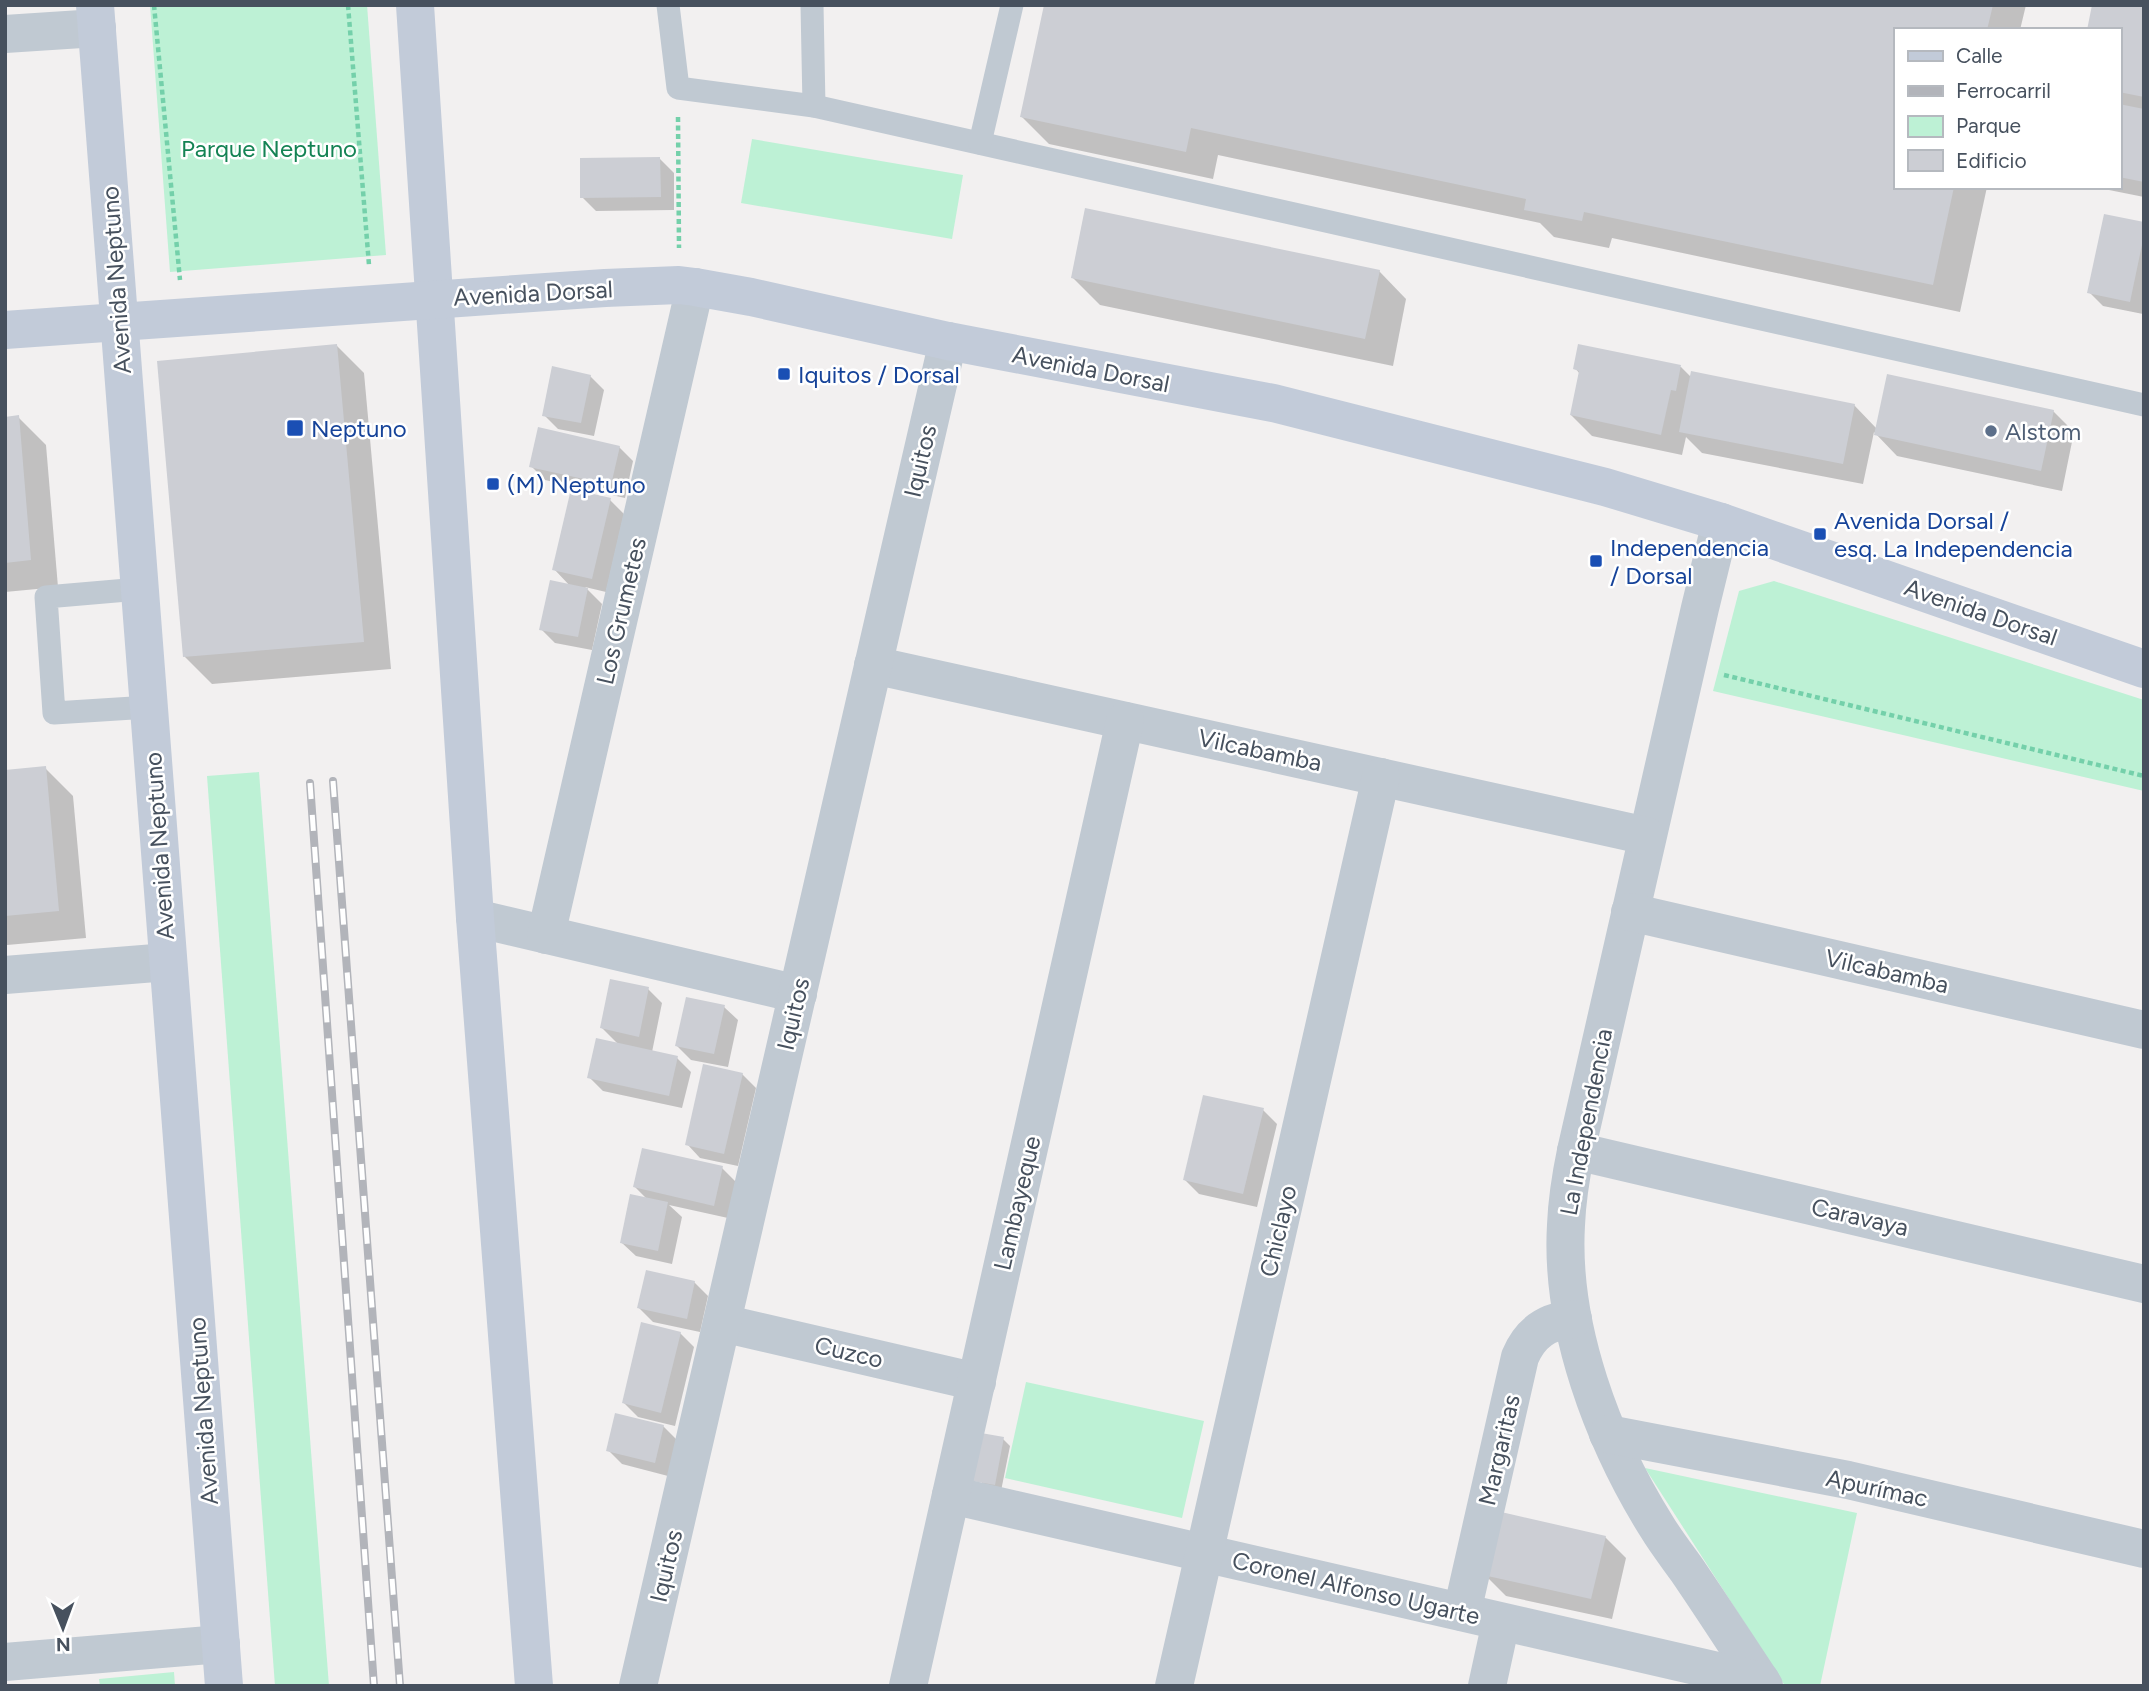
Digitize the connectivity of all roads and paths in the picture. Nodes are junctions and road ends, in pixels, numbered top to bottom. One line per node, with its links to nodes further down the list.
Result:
1 (154, 5): 15 (path)
2 (348, 5): 14 (path)
3 (415, 5): 13 (main road)
4 (668, 5): 9 (lane)
5 (812, 5): 10 (lane)
6 (1012, 5): 11 (lane)
7 (96, 16): 8 (street); 16 (main road, Avenida Neptuno)
8 (5, 34)
9 (678, 88): 10 (lane); 12 (path)
10 (814, 106): 11 (lane)
11 (980, 143): 19 (lane)
12 (687, 286): 13 (main road, Avenida Dorsal); 18 (main road, Avenida Dorsal); 32 (street, Los Grumetes)
13 (433, 299): 14 (main road, Avenida Dorsal); 31 (main road)
14 (373, 304): 15 (main road, Avenida Dorsal)
15 (184, 318): 16 (main road, Avenida Dorsal)
16 (118, 322): 17 (main road, Avenida Dorsal); 21 (main road, Avenida Neptuno)
17 (5, 330)
18 (948, 341): 20 (main road, Avenida Dorsal); 22 (street, Iquitos)
19 (2144, 405)
20 (1721, 522): 23 (street, La Independencia); 24 (main road, Avenida Dorsal)
21 (139, 589): 25 (main road, Avenida Neptuno); 25 (lane)
22 (873, 665): 26 (street, Vilcabamba); 35 (street, Iquitos)
23 (1686, 666): 27 (path); 29 (street, La Independencia)
24 (2144, 669)
25 (149, 707): 33 (main road, Avenida Neptuno)
26 (1125, 721): 28 (street, Vilcabamba); 41 (street, Lambayeque)
27 (2144, 776)
28 (1381, 777): 29 (street, Vilcabamba); 45 (street, Chiclayo)
29 (1647, 836): 30 (street, La Independencia)
30 (1630, 912): 36 (street, Vilcabamba); 37 (street, La Independencia)
31 (475, 918): 32 (street); 53 (main road)
32 (546, 935): 35 (street)
33 (168, 962): 34 (street); 48 (main road, Avenida Neptuno)
34 (5, 975)
35 (798, 994): 40 (street, Iquitos)
36 (2144, 1030)
37 (1576, 1151): 38 (street, Caravaya); 39 (street, La Independencia)
38 (2144, 1284)
39 (1573, 1319): 42 (street, La Independencia); 46 (street, Margaritas)
40 (722, 1323): 41 (street, Cuzco); 54 (street, Iquitos)
41 (976, 1382): 43 (street, Lambayeque)
42 (1608, 1434): 44 (street, Apurímac); 51 (street, La Independencia)
43 (951, 1495): 45 (street, Coronel Alfonso Ugarte); 55 (street, Lambayeque)
44 (2144, 1549)
45 (1205, 1553): 46 (street, Coronel Alfonso Ugarte); 56 (street, Chiclayo)
46 (1462, 1612): 47 (street, Coronel Alfonso Ugarte)
47 (1502, 1622): 51 (street, Coronel Alfonso Ugarte); 57 (street)
48 (221, 1644): 50 (street); 52 (main road, Avenida Neptuno)
49 (5, 1662): 50 (street)
50 (72, 1671)
51 (1762, 1683)
52 (224, 1686)
53 (534, 1686)
54 (639, 1686)
55 (908, 1686)
56 (1174, 1686)
57 (1487, 1686)

